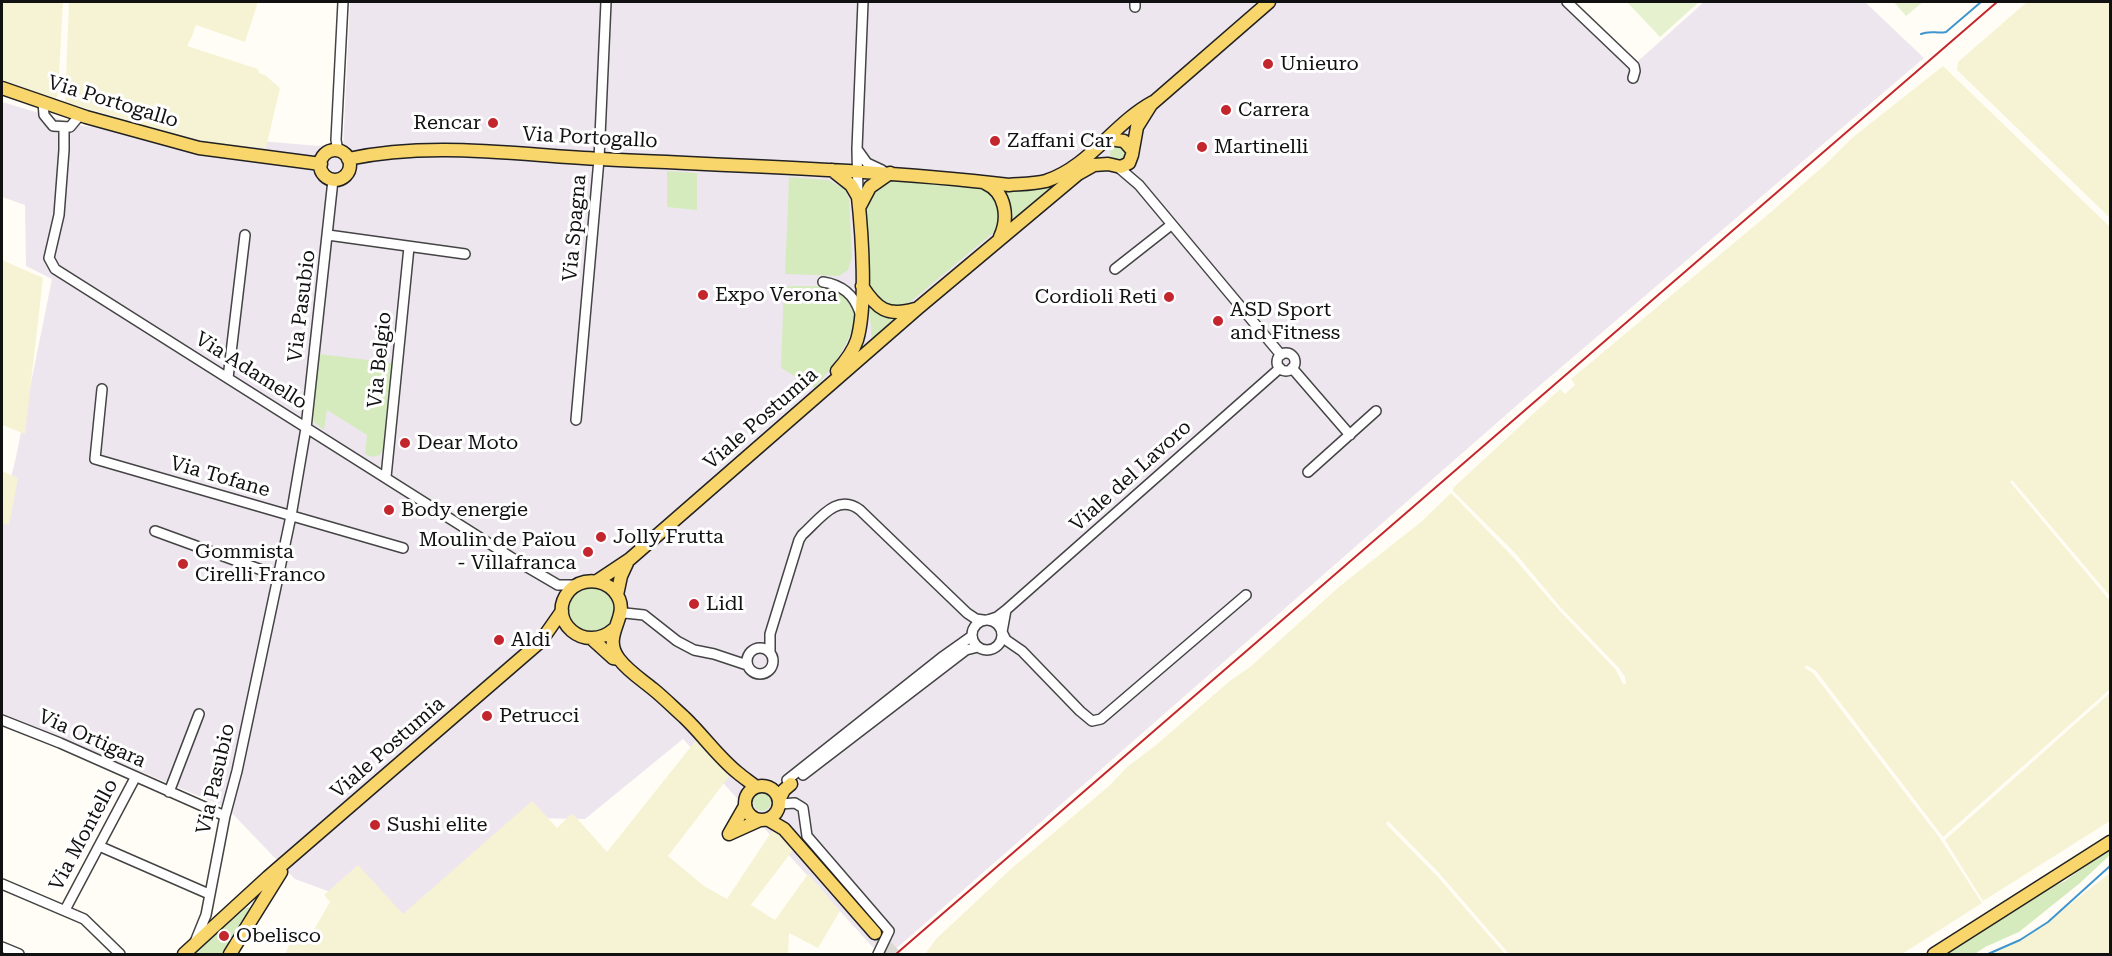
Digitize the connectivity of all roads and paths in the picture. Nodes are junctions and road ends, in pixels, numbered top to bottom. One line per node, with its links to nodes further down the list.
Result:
1 (343, 2): 14 (street)
2 (606, 2): 18 (street, Via Spagna)
3 (863, 2): 13 (street)
4 (1269, 2): 9 (main road)
5 (1567, 2): 6 (street)
6 (1633, 78)
7 (2, 88): 8 (main road, Via Portogallo)
8 (43, 102): 10 (main road, Via Portogallo); 11 (street)
9 (1153, 102): 12 (main road); 15 (main road); 16 (main road)
10 (80, 115): 11 (street); 19 (main road, Via Portogallo)
11 (64, 128): 42 (street, Via Adamello)
12 (1111, 144): 15 (main road); 16 (main road); 20 (main road)
13 (857, 149): 21 (street); 22 (street); 23 (street)
14 (338, 151): 17 (main road); 19 (main road)
15 (1132, 154): 20 (main road, Viale Postumia); 26 (street)
16 (1087, 156): 25 (main road)
17 (348, 159): 18 (main road, Via Portogallo); 24 (main road)
18 (599, 159): 21 (main road, Via Portogallo); 46 (street, Via Spagna)
19 (321, 164): 24 (main road)
20 (1115, 166): 26 (street); 31 (main road, Viale Postumia)
21 (831, 169): 22 (main road, Via Portogallo); 27 (main road)
22 (857, 171): 23 (main road, Via Portogallo); 27 (street)
23 (890, 172): 25 (main road); 27 (main road)
24 (333, 180): 30 (street, Via Pasubio)
25 (983, 182): 31 (main road)
26 (1139, 185): 28 (street)
27 (859, 202): 36 (main road)
28 (1171, 225): 34 (street); 39 (street)
29 (245, 234): 42 (street)
30 (328, 235): 32 (street); 47 (street, Via Pasubio)
31 (998, 241): 37 (main road, Viale Postumia)
32 (409, 247): 33 (street); 50 (street, Via Belgio)
33 (465, 254)
34 (1114, 269)
35 (823, 282): 38 (street)
36 (862, 286): 37 (main road); 38 (main road)
37 (918, 308): 44 (main road, Viale Postumia)
38 (861, 315): 44 (main road)
39 (1281, 355): 40 (street); 41 (street)
40 (1280, 368): 41 (street); 62 (street, Viale del Lavoro)
41 (1292, 368): 48 (street)
42 (228, 378): 47 (street, Via Adamello)
43 (102, 389): 51 (street, Via Tofane)
44 (818, 395): 54 (main road, Viale Postumia)
45 (1376, 411): 48 (street)
46 (576, 420)
47 (306, 428): 50 (street, Via Adamello); 51 (street, Via Pasubio)
48 (1350, 435): 49 (street)
49 (1308, 472)
50 (386, 477): 56 (street, Via Adamello)
51 (291, 516): 53 (street, Via Tofane); 55 (street, Via Pasubio)
52 (155, 531): 55 (street)
53 (402, 548)
54 (630, 559): 57 (main road, Viale Postumia); 59 (main road, Viale Postumia)
55 (278, 576): 88 (street, Via Pasubio)
56 (549, 580): 58 (street, Via Adamello); 61 (street)
57 (597, 581): 58 (main road); 59 (main road)
58 (576, 585): 61 (main road)
59 (617, 595): 64 (main road)
60 (1246, 595): 74 (street)
61 (562, 610): 68 (main road); 72 (main road, Viale Postumia)
62 (1006, 610): 65 (street, Viale del Lavoro); 67 (street)
63 (967, 614): 65 (street); 69 (street); 70 (street)
64 (620, 616): 66 (main road); 79 (street)
65 (985, 620): 67 (street); 70 (street)
66 (614, 629): 71 (main road); 78 (main road)
67 (1002, 632): 73 (street); 74 (street)
68 (573, 633): 71 (main road); 72 (main road, Viale Postumia)
69 (771, 634): 75 (street); 77 (street)
70 (972, 634): 76 (street); 83 (street)
71 (592, 639): 78 (main road)
72 (541, 640): 93 (main road, Viale Postumia)
73 (997, 646): 74 (street); 76 (street)
74 (1015, 646)
75 (758, 647): 77 (street); 79 (street)
76 (978, 647): 83 (street)
77 (770, 652): 79 (street)
78 (619, 659): 86 (main road)
79 (747, 661)
80 (199, 714): 85 (street)
81 (2, 720): 82 (street, Via Ortigara)
82 (135, 778): 85 (street, Via Ortigara); 92 (street, Via Montello)
83 (789, 782): 84 (main road); 87 (main road)
84 (770, 788): 86 (main road); 87 (main road)
85 (169, 792): 88 (street, Via Ortigara)
86 (750, 796): 89 (main road); 89 (main road)
87 (779, 805): 89 (main road); 90 (main road); 106 (street)
88 (225, 816): 95 (street, Via Pasubio)
89 (764, 820): 90 (main road)
90 (784, 829): 100 (main road)
91 (2110, 842): 107 (main road)
92 (99, 846): 95 (street); 97 (street, Via Montello)
93 (288, 861): 96 (main road, Viale Postumia); 98 (main road)
94 (2, 884): 97 (street)
95 (209, 894): 99 (street, Via Pasubio)
96 (234, 908): 98 (main road); 99 (main road, Viale Postumia)
97 (65, 909): 103 (street)
98 (254, 915): 105 (main road)
99 (209, 923): 104 (main road, Viale Postumia)
100 (875, 933)
101 (2, 947): 102 (street)
102 (19, 954)
103 (120, 954)
104 (184, 954)
105 (230, 954)
106 (878, 954)
107 (1934, 954)

